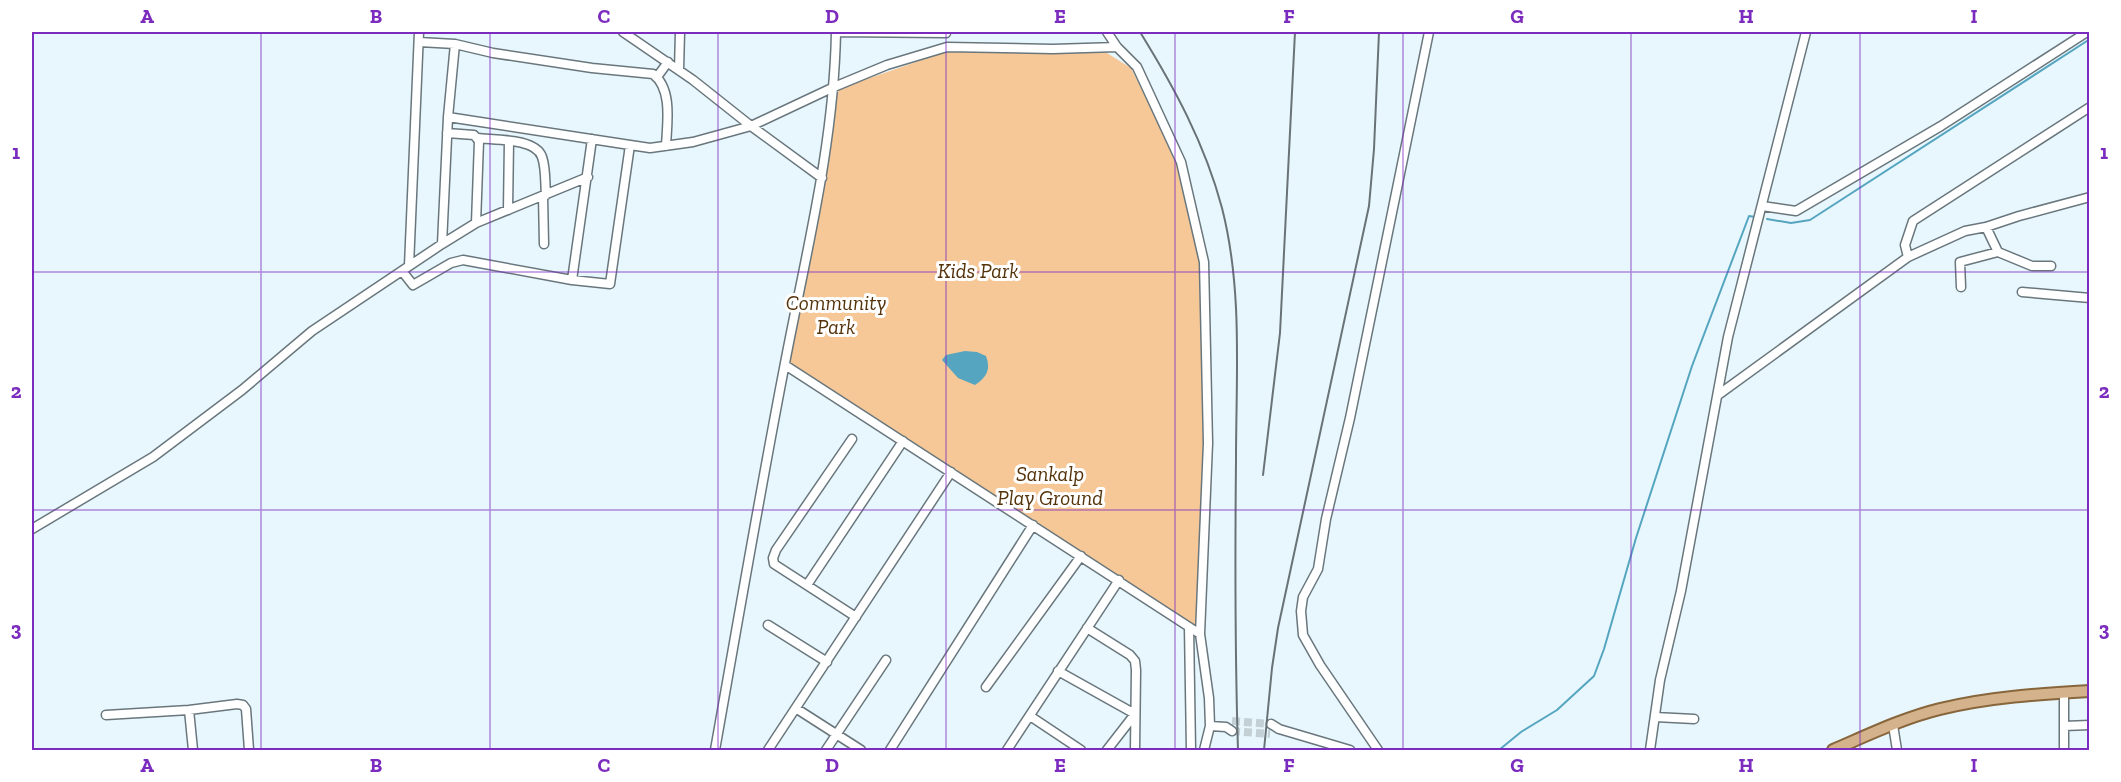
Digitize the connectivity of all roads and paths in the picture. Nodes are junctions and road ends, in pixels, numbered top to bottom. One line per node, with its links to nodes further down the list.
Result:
1 (419, 32): 10 (street)
2 (623, 32): 14 (street)
3 (680, 32): 15 (street)
4 (836, 32): 5 (street); 17 (street)
5 (946, 32): 12 (street)
6 (1107, 32): 13 (street)
7 (1429, 32): 94 (street)
8 (1806, 32): 31 (street)
9 (2087, 32): 31 (street)
10 (419, 42): 11 (street); 40 (street)
11 (455, 44): 16 (street); 19 (street)
12 (947, 47): 13 (street); 17 (street)
13 (1117, 47): 59 (street)
14 (668, 62): 15 (street); 16 (street)
15 (679, 70): 20 (street)
16 (657, 77): 26 (street)
17 (834, 87): 20 (street); 28 (street)
18 (2090, 107): 38 (street)
19 (448, 117): 21 (street); 23 (street)
20 (751, 126): 26 (street); 28 (street)
21 (447, 133): 22 (street); 35 (street)
22 (478, 138): 24 (street); 33 (street)
23 (592, 139): 25 (street); 27 (street)
24 (509, 141): 29 (street); 32 (street)
25 (630, 145): 26 (street); 41 (street)
26 (666, 146)
27 (588, 177): 29 (street); 41 (street)
28 (822, 178): 45 (street)
29 (545, 195): 32 (street); 36 (street)
30 (2090, 197): 34 (street)
31 (1762, 206): 46 (street)
32 (508, 210): 33 (street)
33 (476, 223): 35 (street)
34 (1986, 227): 37 (street); 38 (street)
35 (442, 244): 40 (street)
36 (544, 244)
37 (1998, 252): 39 (street); 42 (street)
38 (1908, 258): 46 (street)
39 (2051, 266)
40 (406, 268): 41 (street); 51 (street)
41 (572, 280)
42 (1961, 287)
43 (2022, 292): 44 (street)
44 (2090, 298)
45 (785, 365): 48 (street); 82 (street)
46 (1718, 395): 71 (street)
47 (852, 439): 54 (street)
48 (903, 441): 49 (street); 54 (street)
49 (951, 472): 50 (street); 55 (street)
50 (1033, 525): 52 (street); 86 (street)
51 (32, 529)
52 (1081, 556): 53 (street); 63 (street)
53 (1119, 580): 57 (street); 58 (street)
54 (807, 585): 55 (street)
55 (856, 617): 61 (street)
56 (768, 625): 61 (street)
57 (1189, 627): 59 (street); 91 (street)
58 (1087, 628): 62 (street); 68 (street)
59 (1200, 634): 75 (street)
60 (886, 660): 79 (street)
61 (827, 662): 66 (street)
62 (1058, 671): 68 (street); 70 (street)
63 (986, 687)
64 (2090, 691): 65 (main road)
65 (2064, 692): 73 (main road); 76 (street)
66 (797, 709): 79 (street); 83 (street)
67 (189, 710): 69 (street); 80 (street); 81 (street)
68 (1135, 714): 89 (street); 90 (street)
69 (106, 715)
70 (1030, 716): 87 (street); 88 (street)
71 (1654, 717): 72 (street); 95 (street)
72 (1694, 718)
73 (1893, 725): 96 (main road); 97 (street)
74 (2090, 725): 76 (street)
75 (1210, 726): 77 (street); 92 (street)
76 (2064, 726): 98 (street)
77 (1230, 727)
78 (1273, 729): 93 (street)
79 (837, 734): 84 (street); 85 (street)
80 (193, 750)
81 (249, 750)
82 (715, 750)
83 (768, 750)
84 (826, 750)
85 (861, 750)
86 (890, 750)
87 (1007, 750)
88 (1081, 750)
89 (1107, 750)
90 (1135, 750)
91 (1191, 750)
92 (1204, 750)
93 (1350, 750)
94 (1378, 750)
95 (1650, 750)
96 (1833, 750)
97 (1897, 750)
98 (2064, 750)

